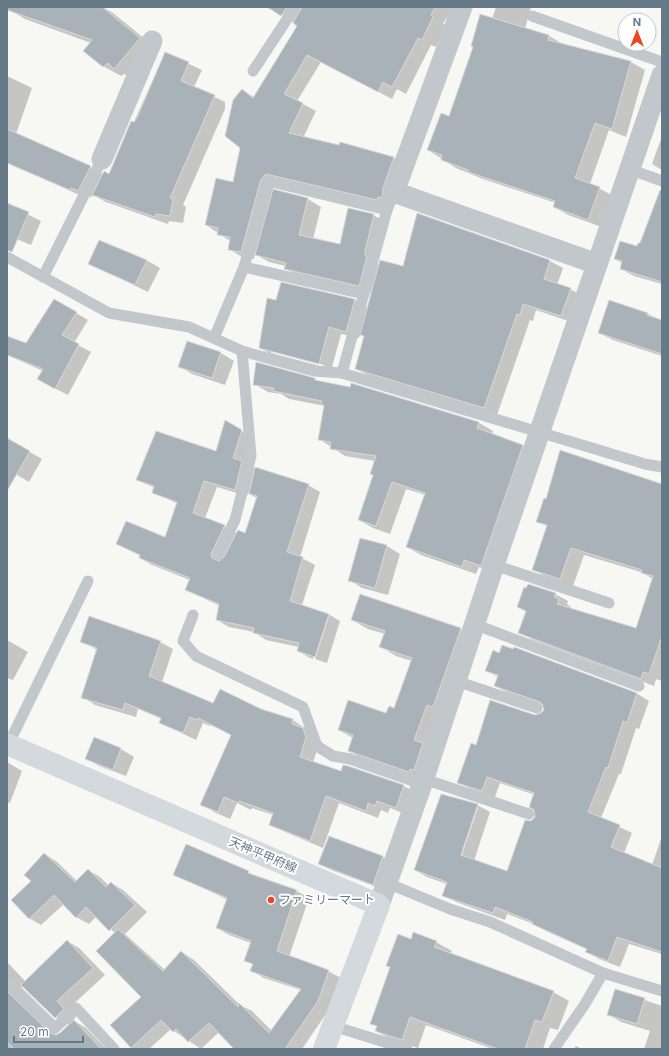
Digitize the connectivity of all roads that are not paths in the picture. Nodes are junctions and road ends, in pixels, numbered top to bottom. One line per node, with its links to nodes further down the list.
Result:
1 (294, 7): 6 (lane)
2 (462, 7): 11 (street)
3 (532, 16): 5 (lane)
4 (152, 41): 8 (street)
5 (662, 62)
6 (253, 71)
7 (662, 75): 9 (street)
8 (102, 159): 15 (lane)
9 (629, 169): 10 (lane); 13 (street)
10 (662, 181)
11 (391, 201): 13 (street); 14 (lane); 16 (lane)
12 (7, 257): 15 (lane)
13 (597, 264): 20 (street)
14 (244, 267): 16 (lane); 17 (lane)
15 (43, 277): 17 (lane)
16 (364, 294): 19 (lane)
17 (214, 338): 18 (lane)
18 (242, 351): 19 (lane); 22 (lane)
19 (342, 373): 20 (lane)
20 (540, 433): 21 (lane); 23 (street)
21 (662, 467)
22 (218, 554)
23 (494, 565): 25 (lane); 27 (street)
24 (88, 581): 31 (lane)
25 (609, 603)
26 (192, 615): 32 (lane)
27 (474, 624): 28 (street); 29 (lane)
28 (456, 681): 30 (lane); 32 (street)
29 (639, 686)
30 (537, 708)
31 (7, 744): 35 (main road, 天神平甲府線)
32 (423, 781): 33 (lane); 34 (street)
33 (529, 814)
34 (387, 883): 35 (street); 36 (lane)
35 (379, 905): 39 (main road)
36 (603, 973): 38 (lane); 43 (lane)
37 (12, 986): 40 (lane)
38 (662, 990)
39 (333, 1026): 41 (main road); 42 (lane)
40 (114, 1049)
41 (324, 1049)
42 (407, 1049)
43 (554, 1049)

